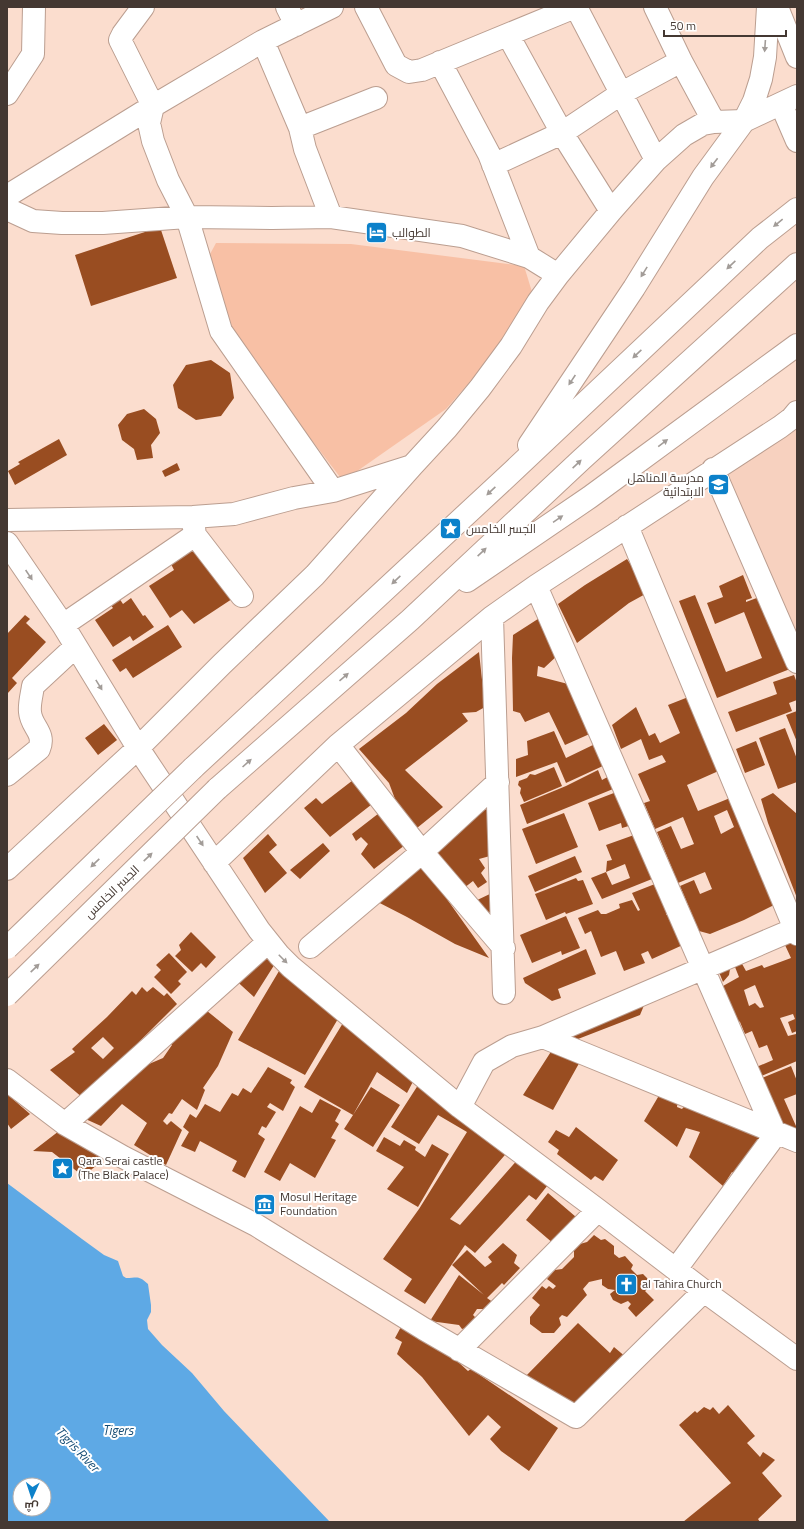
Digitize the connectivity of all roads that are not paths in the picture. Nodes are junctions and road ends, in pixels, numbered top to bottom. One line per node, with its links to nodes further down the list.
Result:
1 (34, 7): 18 (street)
2 (143, 7): 21 (street)
3 (332, 7): 11 (street)
4 (366, 7): 15 (street)
5 (575, 7): 12 (street); 17 (street)
6 (655, 7): 16 (street)
7 (768, 7): 22 (street, one-way to 22)
8 (777, 7): 14 (street)
9 (790, 7): 10 (street)
10 (797, 12)
11 (291, 16): 13 (street)
12 (508, 35): 15 (street); 25 (street)
13 (263, 41): 21 (street); 24 (street)
14 (797, 58)
15 (440, 62): 28 (street)
16 (681, 62): 17 (street); 23 (street)
17 (622, 93): 25 (street); 27 (street)
18 (7, 94)
19 (376, 98): 24 (street)
20 (789, 100): 22 (street); 26 (street)
21 (153, 106): 29 (street); 33 (street)
22 (744, 121): 23 (street); 42 (street, one-way to 42)
23 (714, 122): 27 (street)
24 (300, 128): 34 (street)
25 (562, 133): 28 (street); 32 (street)
26 (797, 141)
27 (656, 160): 32 (street)
28 (493, 164): 35 (street)
29 (7, 196)
30 (797, 208): 42 (street, one-way to 42)
31 (7, 209): 33 (street)
32 (610, 211): 37 (street)
33 (187, 217): 34 (street); 43 (street)
34 (332, 217): 35 (street)
35 (529, 257): 37 (street)
36 (789, 271): 51 (street, one-way to 36)
37 (558, 275): 40 (street)
38 (791, 351): 51 (street, one-way to 38)
39 (797, 412): 41 (street)
40 (412, 466): 43 (street); 56 (street)
41 (713, 469): 46 (street); 54 (street)
42 (513, 471): 65 (street, one-way to 65, bridge)
43 (333, 490): 45 (street)
44 (7, 520): 45 (street)
45 (194, 526): 49 (street); 52 (street)
46 (627, 526): 48 (street); 62 (street)
47 (7, 543): 52 (street, one-way to 52)
48 (536, 586): 50 (street); 67 (street)
49 (242, 596)
50 (492, 617): 55 (street); 58 (street)
51 (410, 620): 69 (street, الجسر الخامس, one-way to 51, bridge)
52 (63, 625): 53 (street)
53 (75, 647): 56 (street, one-way to 56); 57 (street)
54 (797, 662)
55 (338, 745): 59 (street); 60 (street)
56 (138, 748): 60 (street, one-way to 60); 61 (street)
57 (7, 775)
58 (498, 782): 59 (street); 66 (street)
59 (422, 852): 64 (street); 66 (street)
60 (214, 863): 63 (street)
61 (7, 869)
62 (796, 930): 67 (street)
63 (268, 942): 72 (street, one-way to 72); 73 (street)
64 (310, 947)
65 (7, 948)
66 (504, 948): 68 (street)
67 (704, 968): 70 (street); 74 (street)
68 (504, 993)
69 (7, 995)
70 (543, 1037): 72 (street); 74 (street)
71 (7, 1080): 73 (street)
72 (460, 1107): 76 (street)
73 (65, 1124): 79 (street)
74 (774, 1131): 75 (street); 77 (street)
75 (797, 1141)
76 (598, 1210): 77 (street); 79 (street)
77 (676, 1269): 78 (street)
78 (704, 1291): 79 (street); 80 (street)
79 (459, 1350)
80 (797, 1359)

